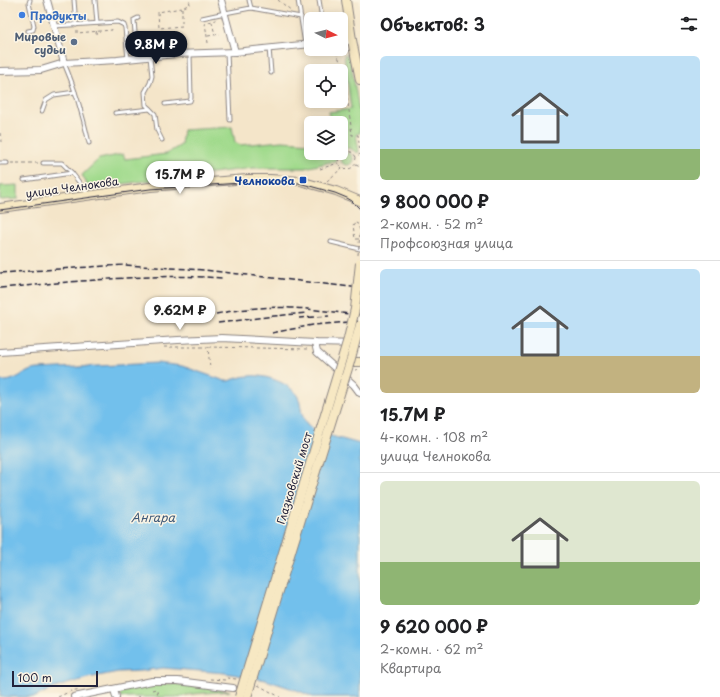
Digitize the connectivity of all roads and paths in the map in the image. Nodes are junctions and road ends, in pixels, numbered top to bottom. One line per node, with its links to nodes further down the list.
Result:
1 (30, 0): 26 (lane)
2 (47, 0): 24 (street)
3 (74, 0): 23 (lane)
4 (95, 0): 22 (lane)
5 (189, 0): 12 (path)
6 (221, 0): 15 (street)
7 (249, 0): 13 (lane)
8 (278, 0): 16 (path)
9 (298, 0): 16 (lane)
10 (319, 0): 14 (lane)
11 (346, 0): 32 (main road)
12 (182, 8): 12 (path)
13 (251, 8): 15 (lane); 16 (lane)
14 (321, 12)
15 (225, 13): 18 (lane); 38 (street)
16 (301, 17): 25 (lane)
17 (138, 18): 42 (lane)
18 (202, 18)
19 (216, 20): 20 (path)
20 (212, 21): 30 (path); 31 (path)
21 (111, 22): 22 (lane); 27 (path); 43 (lane)
22 (97, 23): 23 (lane); 27 (path)
23 (76, 25): 24 (lane); 27 (path)
24 (54, 26): 44 (street)
25 (304, 29)
26 (28, 31)
27 (97, 31): 28 (path)
28 (96, 34)
29 (220, 34): 30 (path)
30 (215, 35): 31 (path)
31 (207, 36): 34 (path)
32 (352, 40): 33 (street); 47 (main road)
33 (348, 41)
34 (208, 44)
35 (304, 44): 36 (street)
36 (269, 48): 38 (street); 46 (lane)
37 (227, 52): 38 (street); 39 (street); 53 (lane)
38 (235, 52)
39 (190, 54): 41 (street); 49 (lane)
40 (338, 56): 56 (path)
41 (150, 57): 42 (street); 50 (lane)
42 (138, 58): 43 (street)
43 (128, 59): 44 (street)
44 (64, 63): 45 (street); 48 (lane)
45 (0, 71)
46 (271, 72)
47 (360, 80)
48 (75, 92): 51 (lane); 58 (lane)
49 (165, 104)
50 (150, 109): 52 (lane); 55 (lane)
51 (42, 111)
52 (115, 113)
53 (230, 120)
54 (0, 133): 57 (path)
55 (162, 140)
56 (359, 140): 59 (path)
57 (1, 142)
58 (89, 143)
59 (360, 151)
60 (360, 154): 61 (path)
61 (356, 157): 64 (path); 66 (path)
62 (7, 163): 63 (path); 65 (lane)
63 (43, 163): 70 (lane)
64 (338, 163): 68 (path); 69 (path)
65 (0, 164)
66 (355, 164): 67 (path); 68 (path)
67 (360, 166)
68 (342, 168): 72 (path)
69 (320, 169)
70 (72, 173): 71 (lane); 73 (lane)
71 (24, 180)
72 (327, 181)
73 (89, 196): 74 (main road, улица Челнокова); 75 (main road, улица Челнокова)
74 (360, 201)
75 (0, 208)
76 (360, 230): 77 (path)
77 (360, 239)
78 (331, 242): 79 (lane)
79 (360, 249)
80 (360, 263): 102 (main road, Глазковский мост, bridge)
81 (360, 325): 87 (main road, Глазковский мост, bridge)
82 (360, 344): 83 (street)
83 (316, 346): 85 (path); 86 (street); 90 (street)
84 (161, 347): 85 (path)
85 (208, 347): 89 (path)
86 (0, 352)
87 (350, 362): 88 (main road); 103 (main road, Глазковский мост, bridge)
88 (360, 362)
89 (210, 369)
90 (360, 393)
91 (257, 684): 104 (path)
92 (233, 688): 93 (street)
93 (114, 689): 96 (street); 97 (street)
94 (152, 690): 101 (path)
95 (143, 696): 98 (path)
96 (74, 697)
97 (116, 697)
98 (137, 697)
99 (153, 697): 100 (path)
100 (156, 697)
101 (159, 697)
102 (239, 697)
103 (247, 697)
104 (280, 697)

